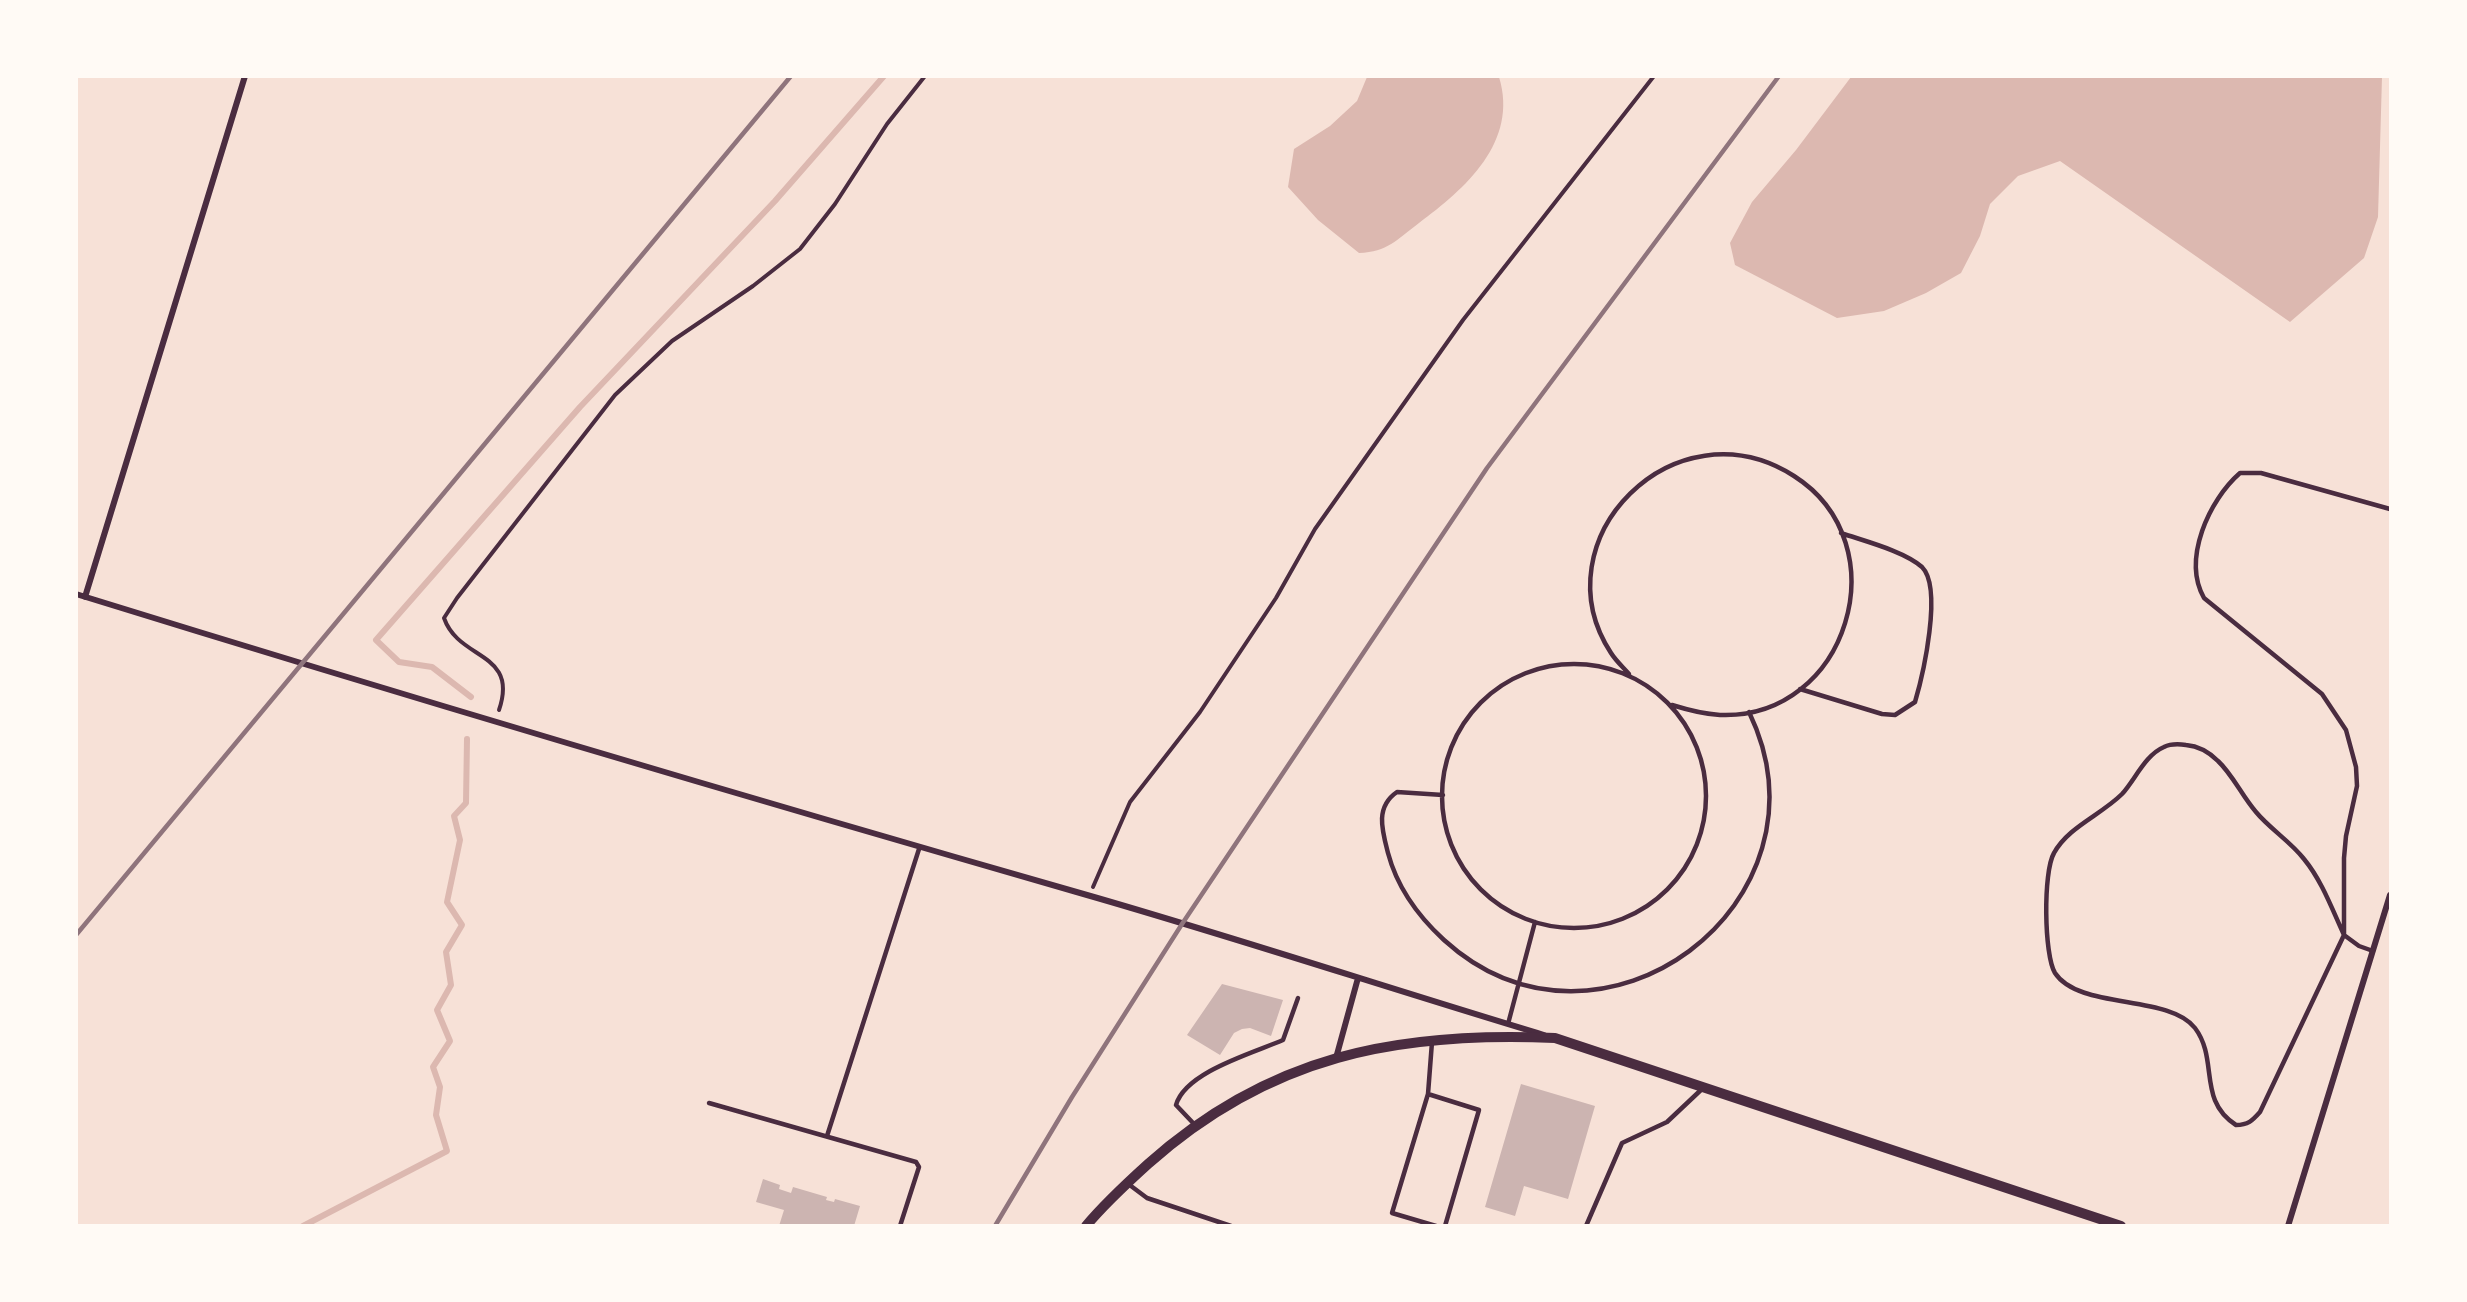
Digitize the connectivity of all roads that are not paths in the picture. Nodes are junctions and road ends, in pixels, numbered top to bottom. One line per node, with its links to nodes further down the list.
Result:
1 (245, 76): 5 (street)
2 (2391, 509): 14 (lane)
3 (1841, 533): 6 (lane); 7 (lane); 7 (lane)
4 (76, 594): 5 (street)
5 (85, 597): 11 (street)
6 (1630, 675): 8 (lane); 10 (lane)
7 (1800, 689): 9 (lane)
8 (1672, 705): 9 (lane); 13 (lane)
9 (1749, 712): 17 (lane)
10 (1443, 795): 13 (lane); 17 (lane)
11 (920, 849): 16 (street); 27 (lane)
12 (2391, 895): 15 (street)
13 (1535, 922): 17 (lane)
14 (2344, 935): 14 (lane); 15 (lane)
15 (2373, 951): 36 (street)
16 (1358, 978): 19 (street); 22 (street)
17 (1519, 983): 19 (lane)
18 (1298, 998): 26 (lane)
19 (1508, 1024): 20 (street)
20 (1555, 1038): 21 (street); 23 (street)
21 (1432, 1039): 22 (street); 24 (lane)
22 (1336, 1058): 26 (street)
23 (1704, 1087): 34 (lane); 35 (street)
24 (1428, 1094): 32 (lane); 33 (lane)
25 (709, 1103): 27 (lane)
26 (1195, 1125): 28 (street)
27 (827, 1136): 29 (lane)
28 (1127, 1183): 30 (street); 31 (lane)
29 (900, 1226)
30 (1086, 1226)
31 (1231, 1226)
32 (1436, 1226)
33 (1444, 1226)
34 (1586, 1226)
35 (2121, 1226)
36 (2288, 1226)

